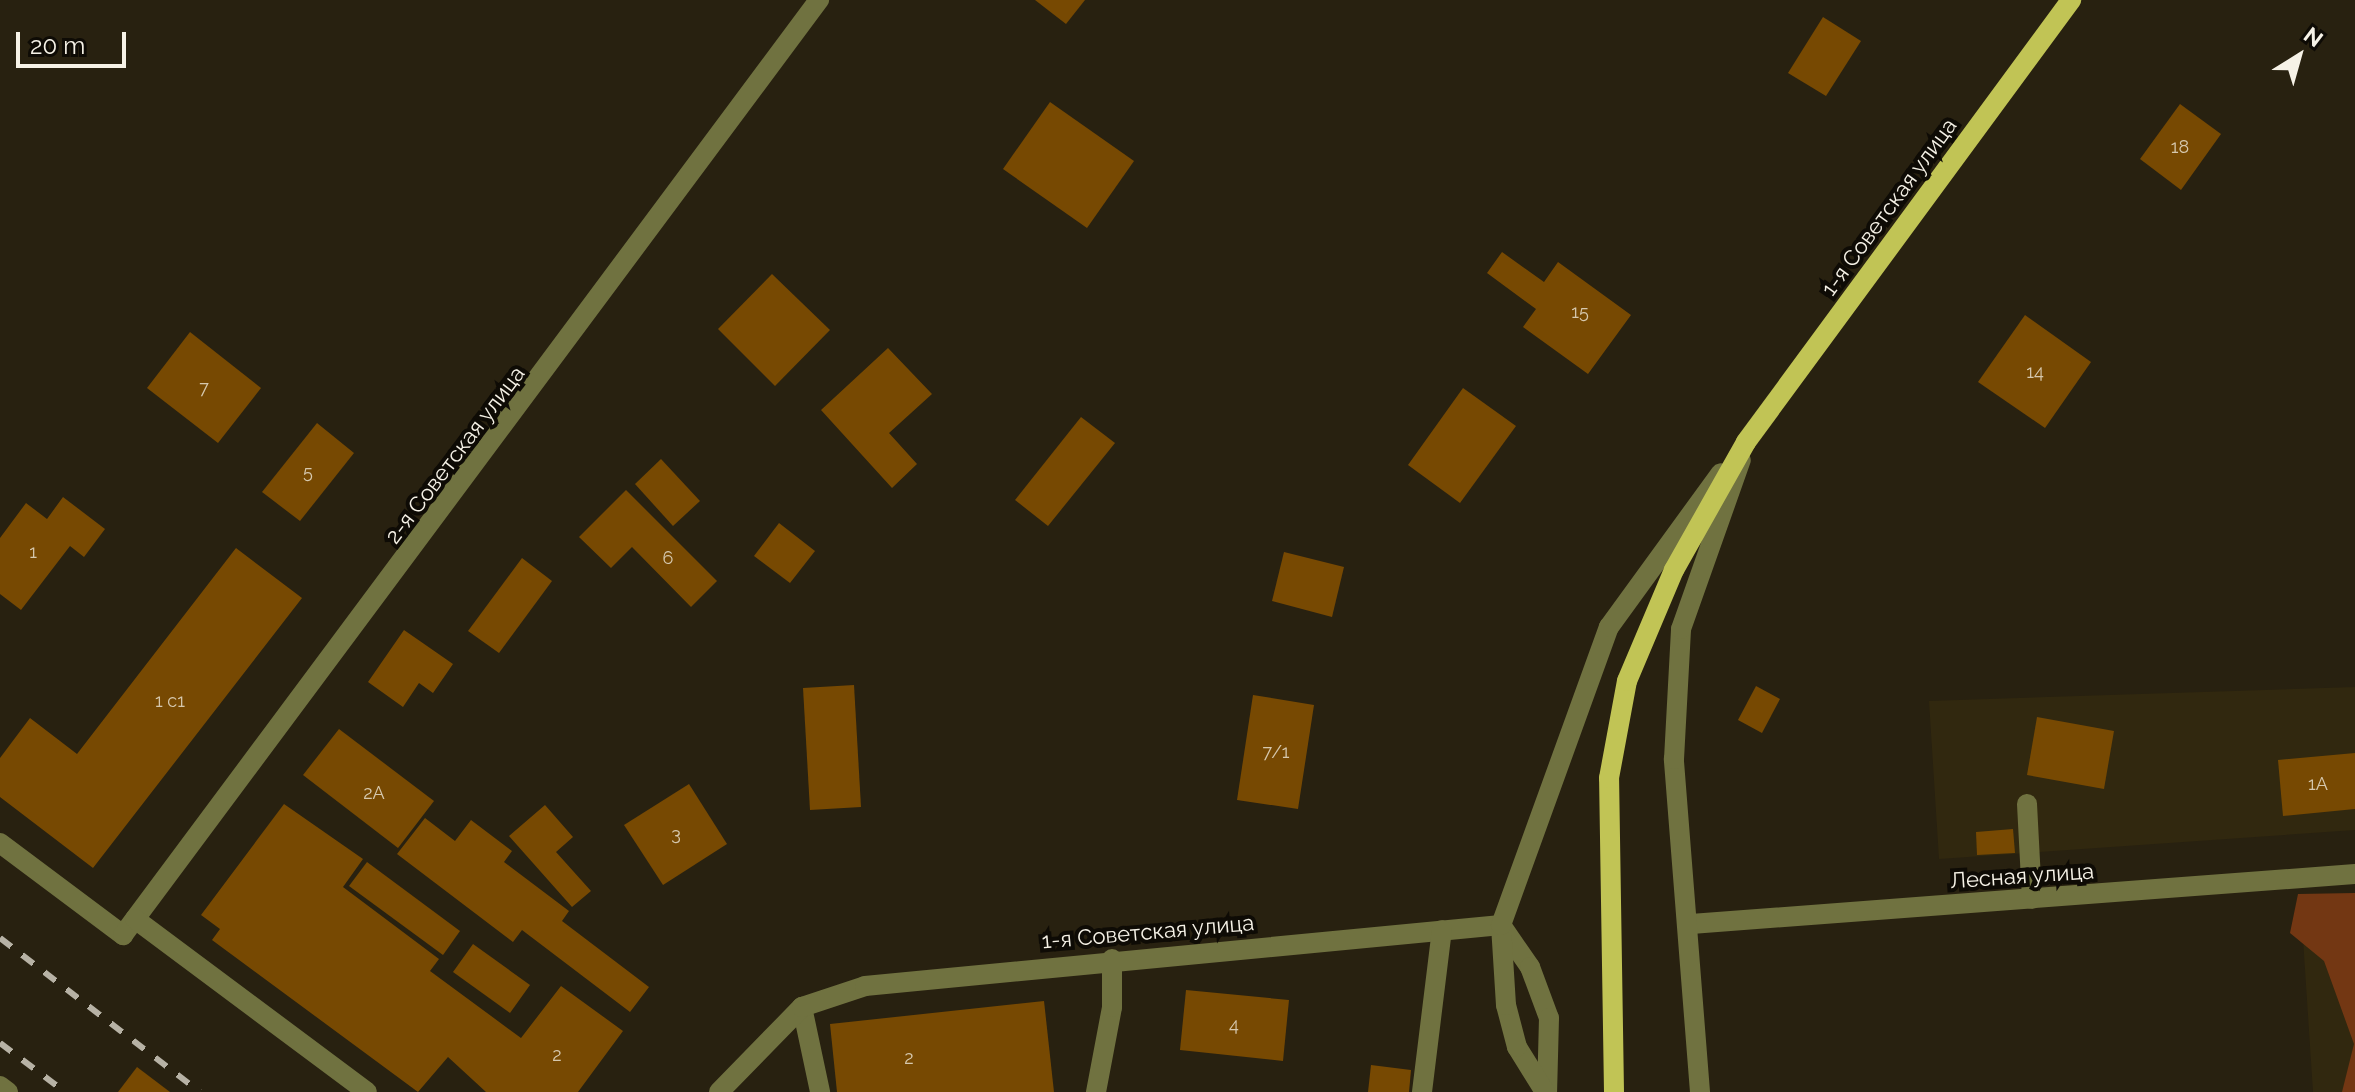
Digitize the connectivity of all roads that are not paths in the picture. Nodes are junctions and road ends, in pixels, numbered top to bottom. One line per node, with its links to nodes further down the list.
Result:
1 (819, 0): 10 (street, 2-я Советская улица)
2 (2071, 0): 3 (main road, 1-я Советская улица)
3 (1746, 442): 8 (street); 9 (street); 22 (main road, 1-я Советская улица)
4 (2027, 804): 7 (street)
5 (0, 843): 10 (street)
6 (2355, 874): 7 (street, Лесная улица)
7 (2032, 899): 8 (street, Лесная улица)
8 (1691, 924): 23 (street)
9 (1501, 925): 11 (street, 1-я Советская улица); 21 (street); 21 (street)
10 (129, 927): 16 (street)
11 (1442, 930): 12 (street, 1-я Советская улица); 20 (street)
12 (1112, 959): 13 (street, 1-я Советская улица); 19 (street)
13 (802, 1007): 17 (street); 18 (street)
14 (0, 1086): 15 (street)
15 (8, 1092)
16 (367, 1092)
17 (719, 1092)
18 (820, 1092)
19 (1096, 1092)
20 (1422, 1092)
21 (1546, 1092)
22 (1614, 1092)
23 (1700, 1092)

